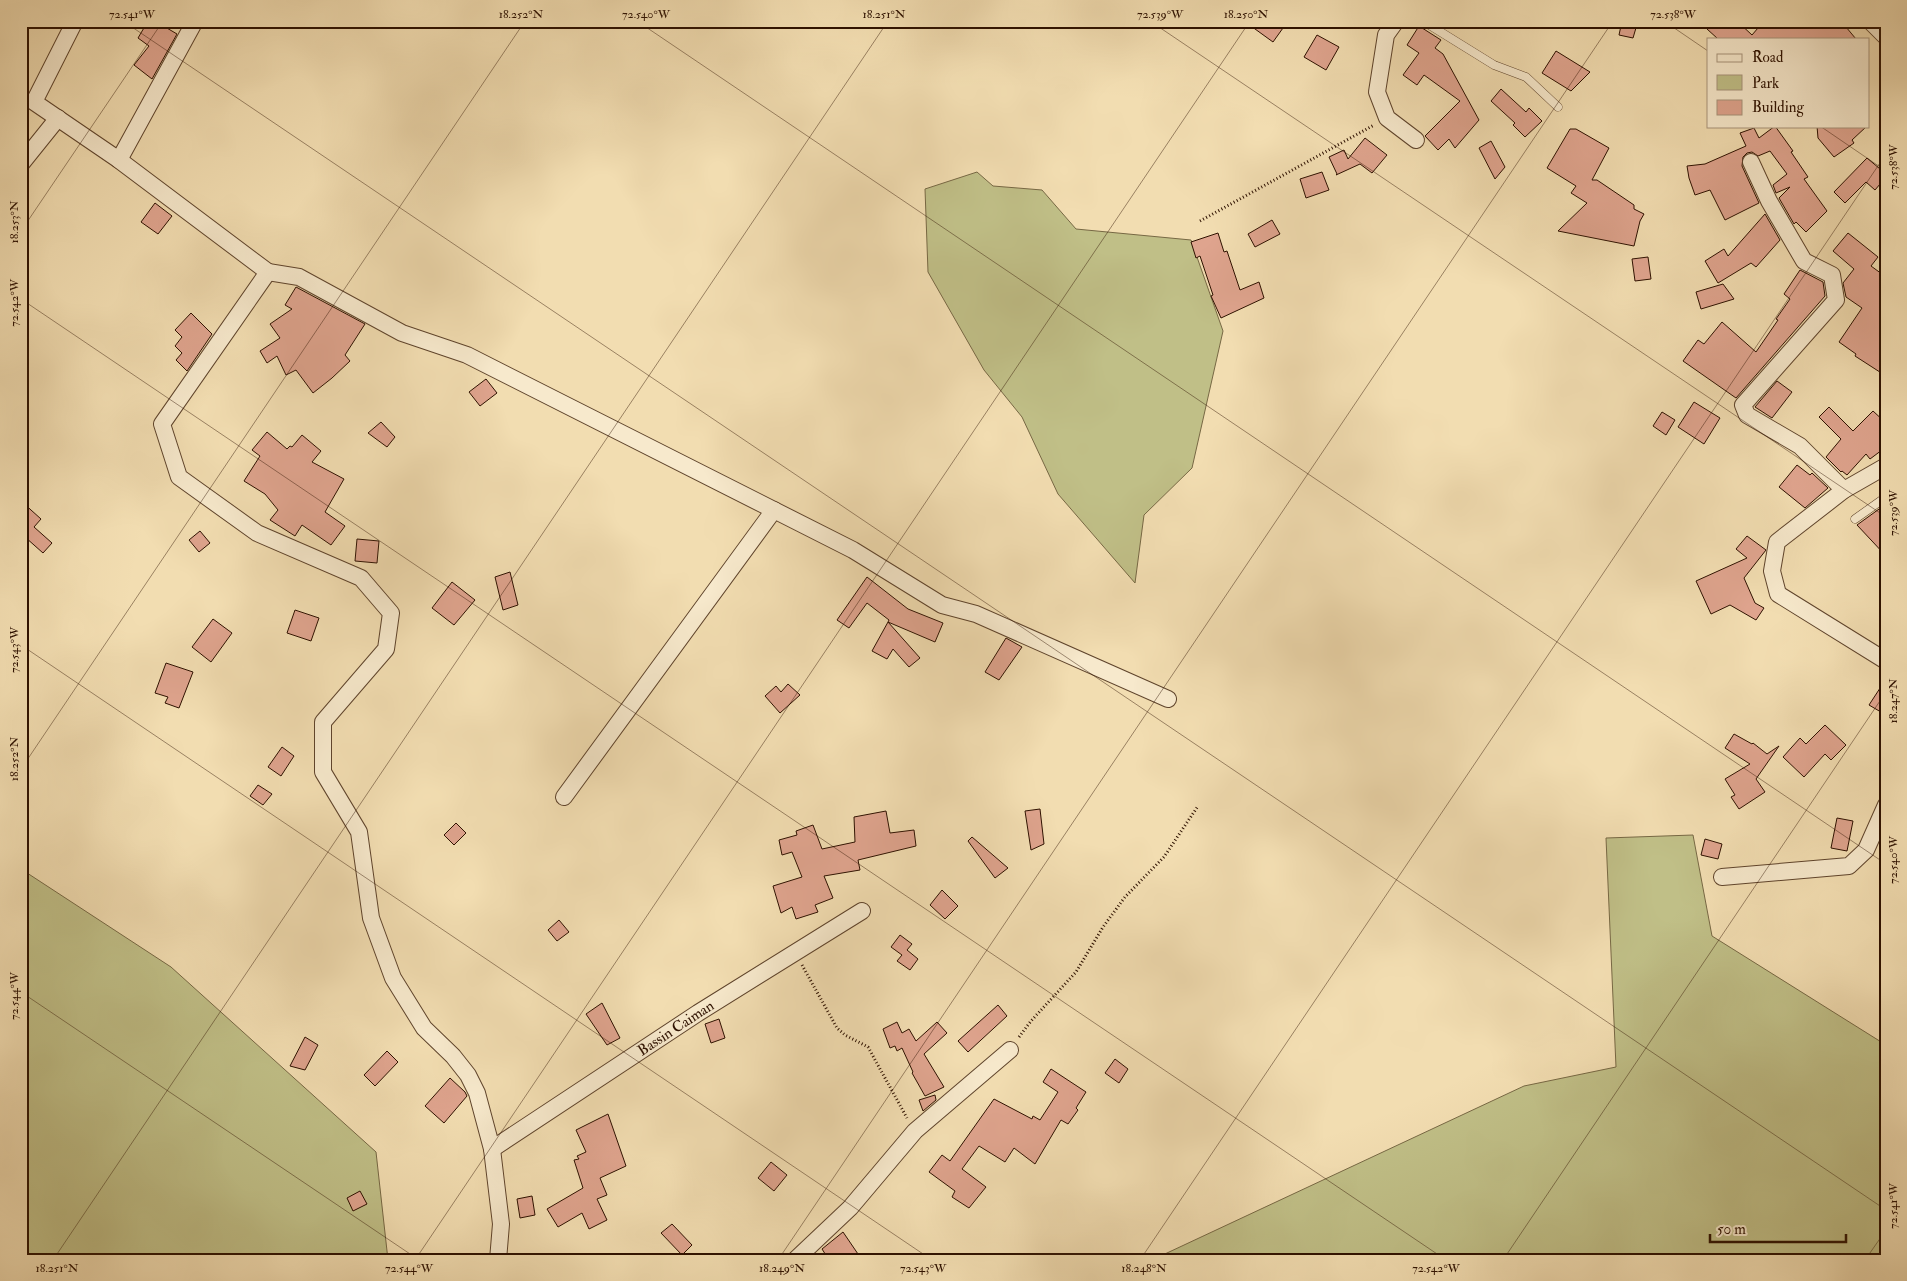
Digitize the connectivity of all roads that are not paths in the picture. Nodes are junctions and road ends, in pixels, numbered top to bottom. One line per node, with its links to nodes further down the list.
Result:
1 (75, 21): 7 (street)
2 (195, 21): 11 (street)
3 (1396, 21): 10 (street)
4 (1423, 21): 8 (lane)
5 (1870, 21): 6 (street)
6 (1886, 37)
7 (28, 99): 9 (street)
8 (1558, 107)
9 (58, 118): 11 (street); 13 (street)
10 (1416, 140)
11 (119, 160): 14 (street)
12 (1751, 162): 16 (street)
13 (21, 164)
14 (268, 272): 18 (street); 27 (street)
15 (1886, 466): 16 (street)
16 (1844, 490): 20 (street)
17 (1886, 497): 19 (lane)
18 (774, 510): 21 (street); 22 (street)
19 (1855, 519)
20 (1886, 661)
21 (1168, 699)
22 (564, 797)
23 (1886, 805): 24 (street)
24 (1722, 877)
25 (862, 911): 27 (street, Bassin Caiman)
26 (1010, 1050): 29 (street)
27 (492, 1149): 28 (street)
28 (498, 1260)
29 (796, 1260)

